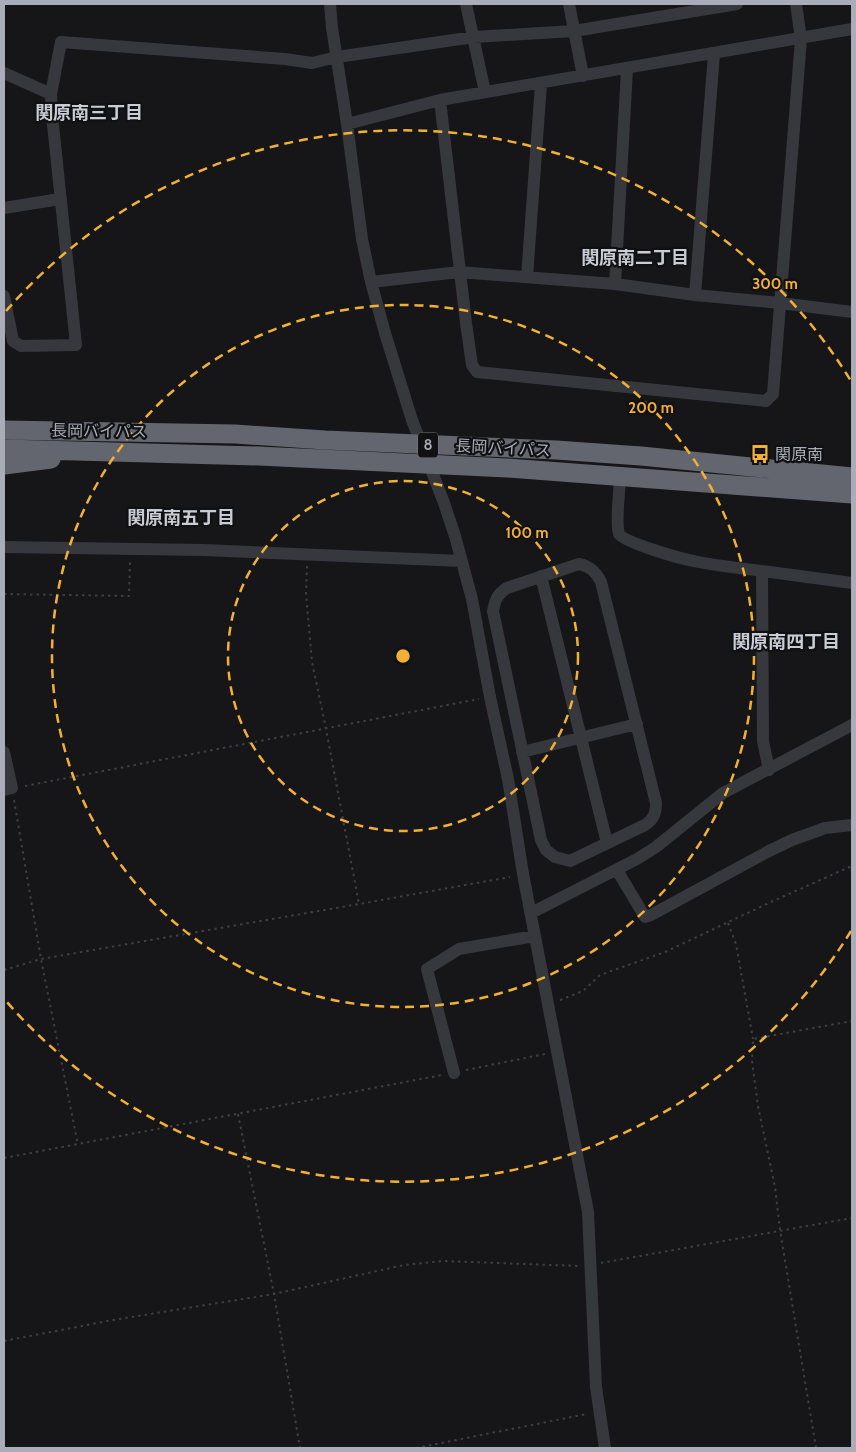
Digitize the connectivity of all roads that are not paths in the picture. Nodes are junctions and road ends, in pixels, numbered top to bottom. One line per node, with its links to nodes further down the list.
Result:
1 (330, 4): 11 (street)
2 (466, 4): 8 (street)
3 (569, 4): 7 (street)
4 (737, 4): 7 (street)
5 (796, 4): 9 (street)
6 (852, 29): 9 (street)
7 (574, 31): 8 (street); 14 (street)
8 (474, 37): 11 (street); 16 (street)
9 (801, 39): 10 (street); 28 (street)
10 (714, 54): 12 (street); 26 (street)
11 (337, 57): 17 (street); 19 (street)
12 (627, 69): 14 (street); 25 (street)
13 (4, 73): 17 (street)
14 (583, 76): 15 (street)
15 (540, 84): 16 (street); 23 (street)
16 (485, 92): 18 (street)
17 (51, 94): 20 (street)
18 (440, 100): 19 (street); 22 (street)
19 (346, 124): 24 (street)
20 (60, 199): 21 (street); 27 (street)
21 (4, 208)
22 (459, 272): 23 (street); 24 (street); 28 (street)
23 (527, 277): 25 (street)
24 (372, 282): 31 (street)
25 (615, 284): 26 (street)
26 (695, 295): 28 (street)
27 (4, 296)
28 (780, 303): 29 (street)
29 (852, 312)
30 (4, 430): 31 (highway, 長岡バイパス / 8)
31 (422, 445): 34 (street); 37 (highway, 長岡バイパス / 8)
32 (4, 449): 33 (highway, 長岡バイパス / 8)
33 (112, 452): 34 (highway, 長岡バイパス / 8); 35 (highway)
34 (430, 464): 36 (highway, 長岡バイパス / 8); 40 (street)
35 (4, 466)
36 (620, 476): 38 (highway, 長岡バイパス / 8); 41 (street)
37 (852, 477)
38 (852, 494)
39 (4, 547): 40 (street)
40 (462, 561): 54 (street)
41 (762, 571): 43 (street); 49 (street)
42 (541, 576): 44 (street); 46 (street); 48 (street)
43 (852, 582)
44 (637, 724): 46 (street); 52 (street)
45 (852, 725): 49 (street)
46 (582, 738): 48 (street); 52 (street)
47 (4, 752): 50 (street)
48 (522, 752): 52 (street)
49 (769, 770): 53 (street)
50 (8, 789)
51 (852, 825): 53 (street)
52 (608, 843)
53 (617, 870): 54 (street)
54 (531, 913): 55 (street)
55 (535, 936): 56 (street); 57 (street)
56 (454, 1073)
57 (605, 1448)

